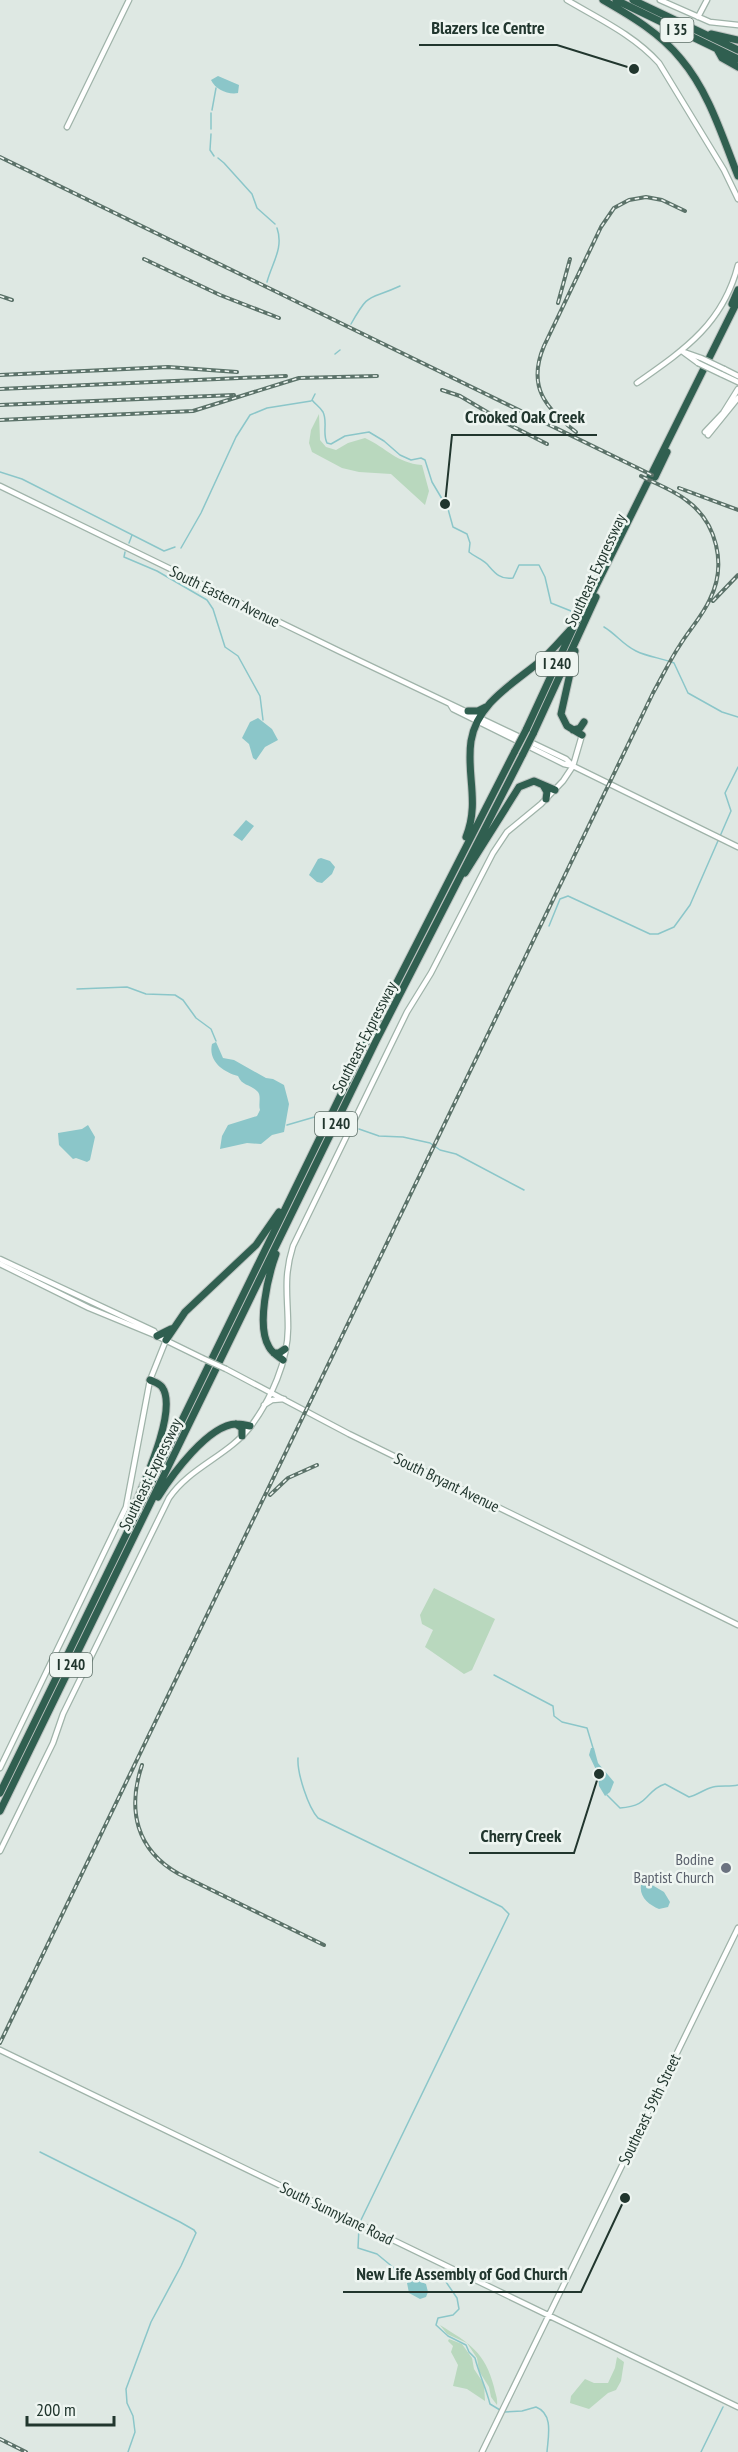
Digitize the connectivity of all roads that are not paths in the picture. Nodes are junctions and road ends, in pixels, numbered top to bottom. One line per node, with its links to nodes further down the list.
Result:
1 (129, 0): 16 (main road)
2 (567, 0): 18 (main road)
3 (603, 0): 17 (highway)
4 (616, 0): 12 (highway, I 35)
5 (633, 0): 10 (highway, I 35)
6 (660, 0): 8 (main road)
7 (707, 0): 8 (main road)
8 (698, 18): 9 (main road)
9 (738, 25)
10 (700, 32): 11 (highway); 13 (highway, I 35)
11 (736, 41)
12 (717, 49): 14 (highway, I 35); 15 (highway)
13 (738, 50)
14 (738, 59)
15 (738, 67)
16 (67, 127)
17 (738, 176)
18 (738, 199)
19 (738, 265): 24 (main road)
20 (738, 290): 23 (highway)
21 (738, 300): 23 (highway, Southeast Expressway / I 240)
22 (738, 310): 33 (highway, Southeast Expressway / I 240)
23 (721, 334): 32 (highway, Southeast Expressway / I 240)
24 (683, 352): 25 (main road, bridge); 27 (main road)
25 (722, 371): 26 (main road); 28 (main road)
26 (738, 376)
27 (637, 382)
28 (738, 382)
29 (738, 389): 30 (main road)
30 (738, 398)
31 (0, 486): 34 (main road, South Eastern Avenue)
32 (575, 624): 35 (highway); 40 (highway, Southeast Expressway / I 240)
33 (578, 637): 39 (highway); 40 (highway, Southeast Expressway / I 240)
34 (450, 704): 36 (main road, South Eastern Avenue); 37 (main road, South Eastern Avenue)
35 (489, 706): 36 (highway); 37 (highway)
36 (468, 711): 37 (main road, South Eastern Avenue)
37 (480, 719): 42 (main road, South Eastern Avenue); 47 (highway)
38 (584, 722): 39 (highway)
39 (573, 730): 41 (highway)
40 (529, 732): 47 (highway, Southeast Expressway / I 240, bridge); 48 (highway, Southeast Expressway / I 240, bridge)
41 (582, 735): 42 (main road)
42 (573, 765): 44 (main road); 46 (main road, South Eastern Avenue)
43 (541, 783): 44 (highway); 45 (highway); 48 (highway)
44 (555, 790): 45 (main road)
45 (546, 799): 56 (main road)
46 (738, 847)
47 (457, 865): 49 (highway, Southeast Expressway / I 240)
48 (453, 890): 50 (highway, Southeast Expressway / I 240)
49 (294, 1190): 53 (highway); 67 (highway, Southeast Expressway / I 240)
50 (292, 1213): 57 (highway); 66 (highway, Southeast Expressway / I 240)
51 (0, 1259): 54 (main road, South Bryant Avenue)
52 (0, 1264): 54 (main road, South Bryant Avenue)
53 (173, 1327): 54 (highway); 55 (highway)
54 (157, 1335): 55 (main road, South Bryant Avenue)
55 (166, 1340): 59 (main road); 60 (main road, South Bryant Avenue, bridge)
56 (285, 1349): 57 (highway); 58 (main road)
57 (274, 1353): 58 (highway)
58 (283, 1360): 60 (main road)
59 (150, 1380): 67 (highway); 69 (main road)
60 (270, 1391): 61 (main road, South Bryant Avenue); 62 (main road)
61 (287, 1399): 62 (main road); 68 (main road, South Bryant Avenue)
62 (264, 1405): 64 (main road)
63 (236, 1424): 64 (highway); 65 (highway); 66 (highway)
64 (250, 1426): 65 (main road)
65 (242, 1436): 72 (main road)
66 (143, 1518): 71 (highway, Southeast Expressway / I 240)
67 (123, 1541): 70 (highway, Southeast Expressway / I 240)
68 (738, 1625)
69 (0, 1768)
70 (0, 1793)
71 (0, 1811)
72 (0, 1851)
73 (738, 1928): 75 (main road, Southeast 59th Street)
74 (0, 2050): 75 (main road, South Sunnylane Road)
75 (549, 2315): 76 (main road, South Sunnylane Road); 77 (main road, Southeast 59th Street)
76 (738, 2407)
77 (482, 2452)

